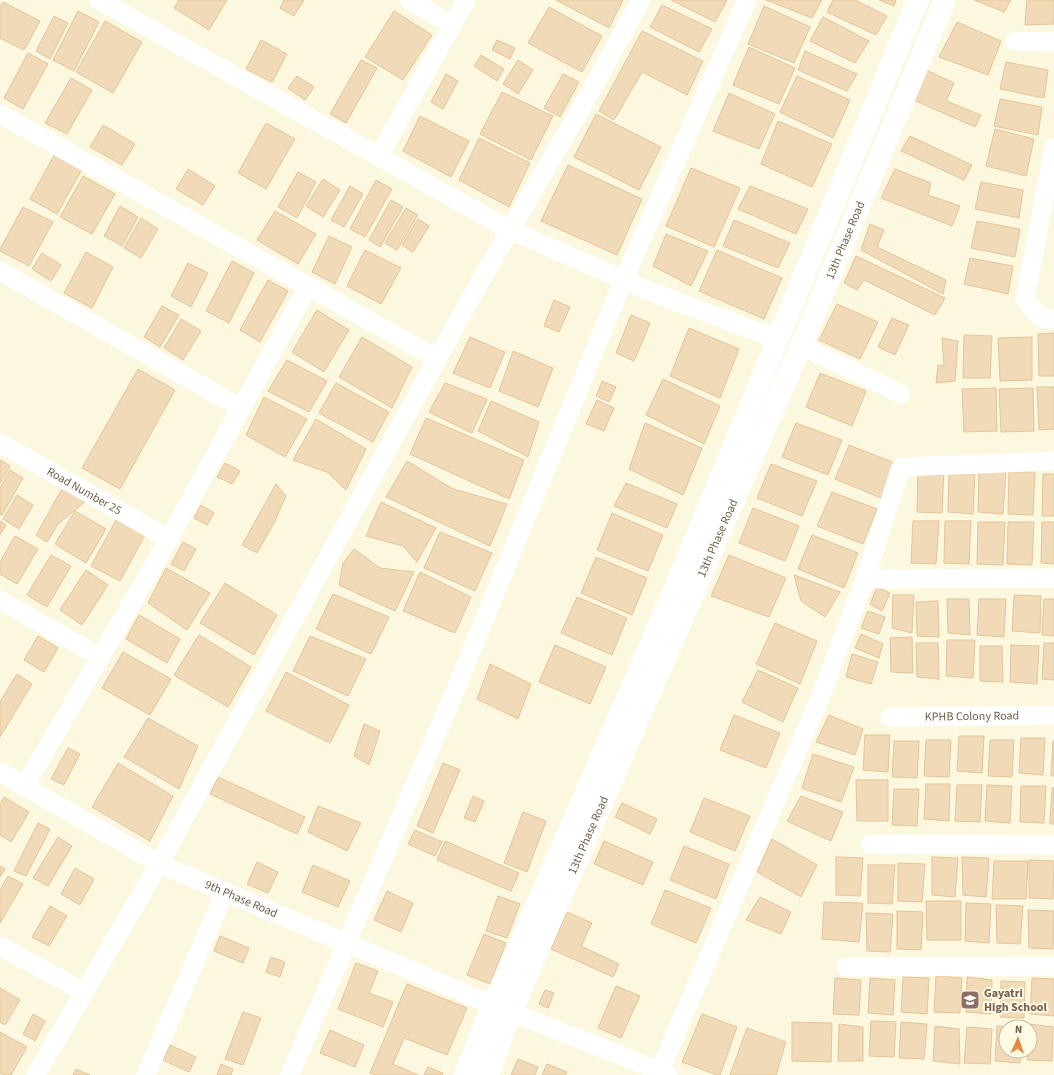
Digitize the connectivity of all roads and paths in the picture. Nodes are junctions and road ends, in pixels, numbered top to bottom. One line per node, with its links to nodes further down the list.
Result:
1 (99, 0): 13 (street)
2 (409, 0): 8 (street)
3 (466, 0): 8 (street)
4 (641, 0): 14 (street)
5 (747, 0): 18 (street)
6 (918, 0): 15 (street, 13th Phase Road)
7 (945, 0): 16 (street, 13th Phase Road)
8 (452, 25): 13 (street)
9 (1015, 41): 10 (street)
10 (1054, 42)
11 (0, 114): 19 (street)
12 (1054, 147): 20 (street)
13 (379, 156): 14 (street)
14 (510, 230): 18 (street); 23 (street)
15 (814, 250): 16 (street); 21 (street, 13th Phase Road)
16 (836, 261): 22 (street, 13th Phase Road)
17 (0, 271): 25 (street)
18 (624, 279): 21 (street); 43 (street)
19 (308, 286): 23 (street); 25 (street)
20 (1054, 319)
21 (777, 338): 26 (street, 13th Phase Road)
22 (800, 346): 24 (street); 27 (street, 13th Phase Road)
23 (438, 359): 41 (street)
24 (901, 394)
25 (241, 408): 30 (street)
26 (743, 422): 27 (street); 48 (street, 13th Phase Road)
27 (763, 432): 48 (street, 13th Phase Road)
28 (0, 442): 30 (street, Road Number 25)
29 (1054, 461): 32 (street)
30 (169, 539): 34 (street)
31 (1054, 578): 32 (street)
32 (865, 579): 50 (street)
33 (0, 600): 34 (street)
34 (100, 657): 38 (street)
35 (890, 716): 36 (street, KPHB Colony Road)
36 (1054, 716)
37 (0, 772): 38 (street, 9th Phase Road)
38 (25, 786): 41 (street, 9th Phase Road)
39 (870, 844): 40 (street)
40 (1054, 845)
41 (159, 864): 42 (street, 9th Phase Road); 47 (street)
42 (225, 892): 43 (street, 9th Phase Road); 52 (street)
43 (346, 944): 48 (street, 9th Phase Road); 53 (street)
44 (0, 946): 47 (street)
45 (1054, 966): 46 (street)
46 (846, 967)
47 (84, 992): 51 (street)
48 (502, 1008): 49 (street, 13th Phase Road); 50 (street, 9th Phase Road); 54 (street, 13th Phase Road)
49 (467, 1074)
50 (662, 1074)
51 (36, 1075)
52 (146, 1075)
53 (290, 1075)
54 (488, 1075)

